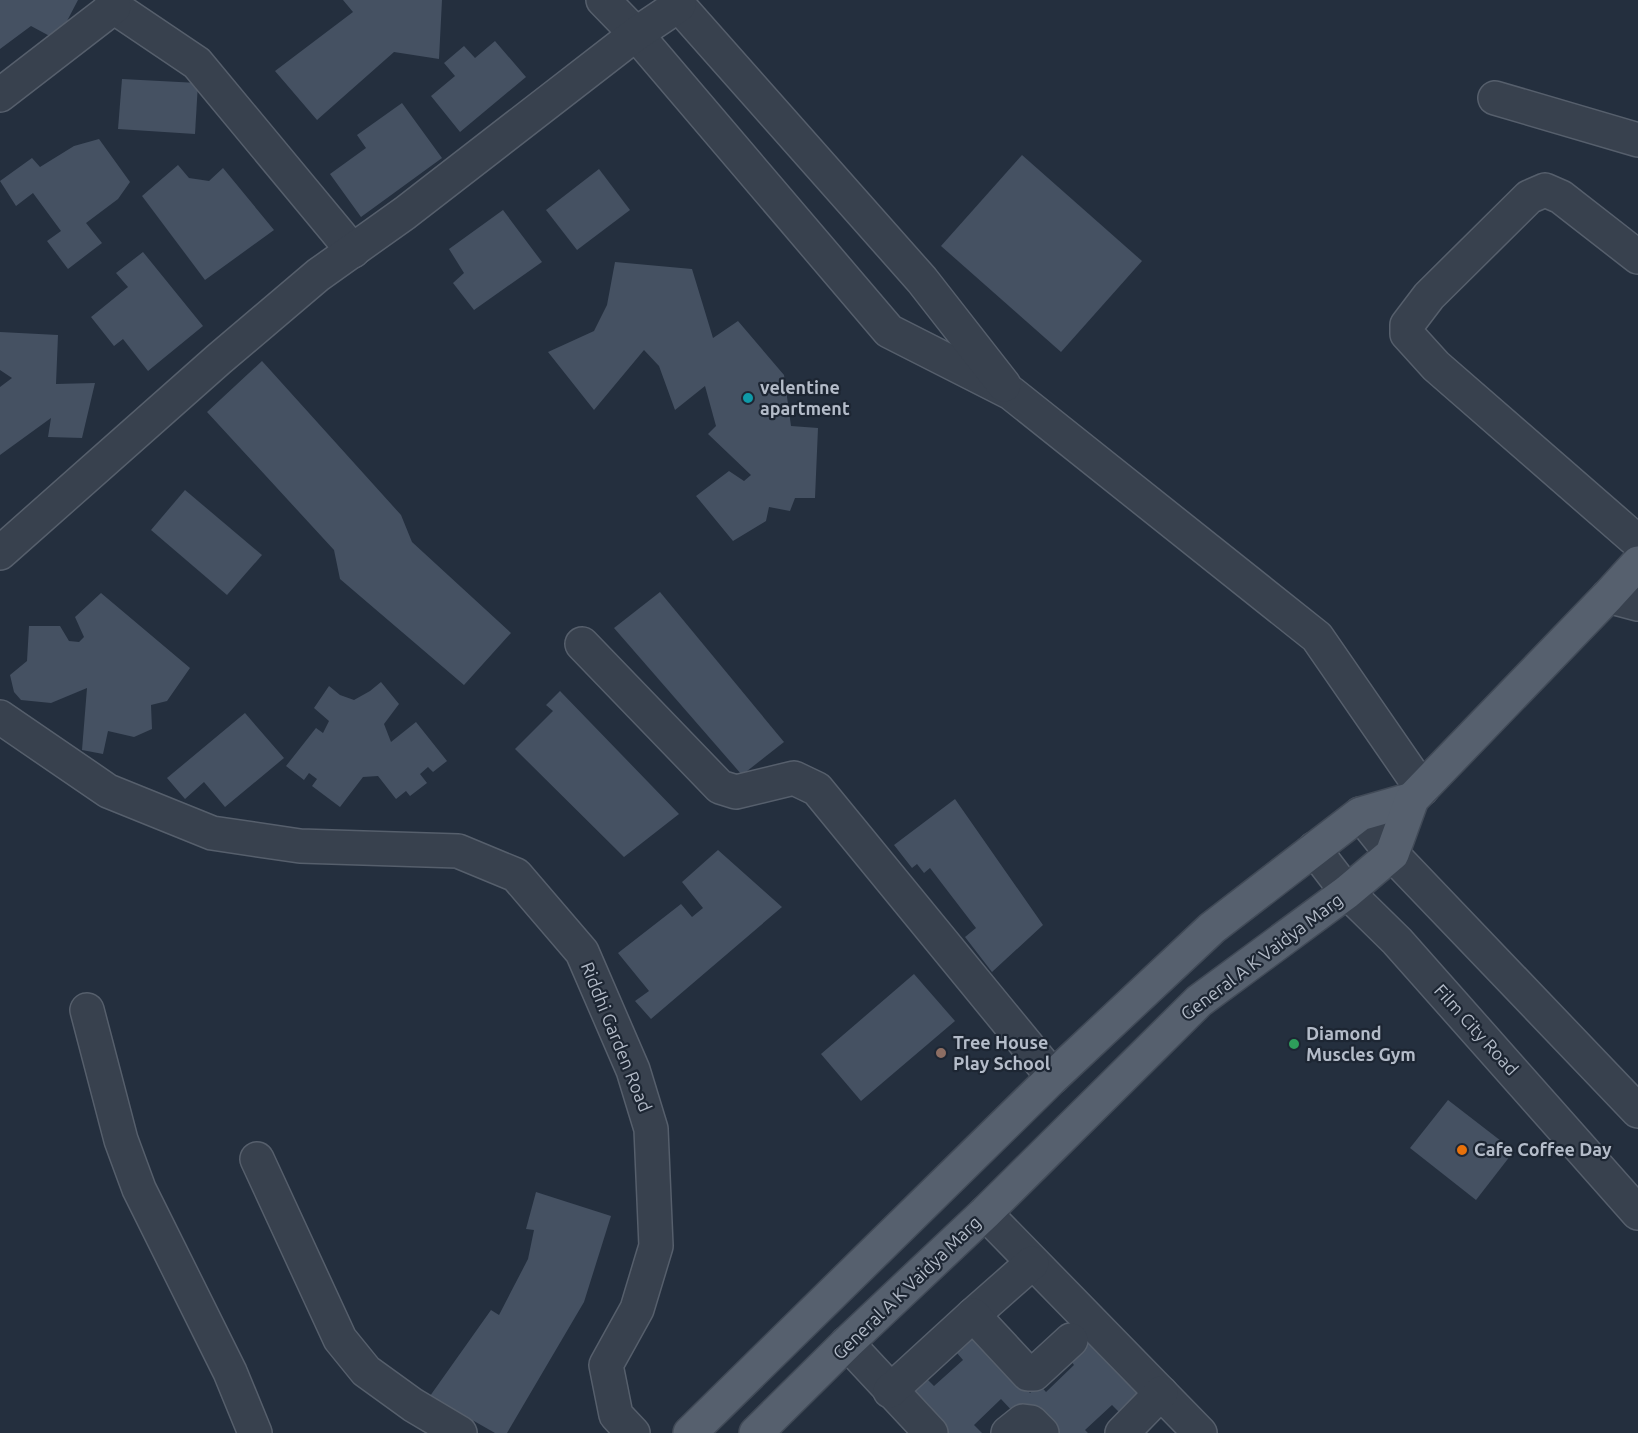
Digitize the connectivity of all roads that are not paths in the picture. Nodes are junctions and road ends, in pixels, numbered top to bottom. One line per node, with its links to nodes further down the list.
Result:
1 (603, 0): 4 (street)
2 (676, 2): 4 (street); 10 (street)
3 (113, 3): 5 (street); 8 (street)
4 (636, 34): 8 (street); 10 (street)
5 (0, 95)
6 (1495, 98): 7 (street)
7 (1638, 140)
8 (353, 251): 12 (street)
9 (1638, 257): 11 (street)
10 (1011, 393): 17 (street)
11 (1638, 542)
12 (0, 553)
13 (1638, 563): 14 (main road, General A K Vaidya Marg)
14 (1623, 600): 17 (main road, General A K Vaidya Marg)
15 (582, 644): 23 (street)
16 (0, 717): 36 (street, Riddhi Garden Road)
17 (1417, 794): 18 (main road); 20 (main road, General A K Vaidya Marg)
18 (1360, 814): 19 (main road); 20 (street)
19 (1314, 849): 21 (street, Film City Road); 23 (main road)
20 (1392, 854): 21 (main road, General A K Vaidya Marg); 24 (street)
21 (1347, 892): 26 (main road, General A K Vaidya Marg); 27 (street, Film City Road)
22 (87, 1010): 34 (street)
23 (1053, 1077): 37 (main road)
24 (1638, 1111)
25 (257, 1159): 35 (street)
26 (985, 1213): 28 (street); 31 (main road, General A K Vaidya Marg)
27 (1638, 1213)
28 (1032, 1263): 29 (street); 33 (street)
29 (973, 1315): 30 (street); 32 (street)
30 (1071, 1340)
31 (847, 1343): 32 (street); 38 (main road, General A K Vaidya Marg)
32 (890, 1391): 39 (street)
33 (1161, 1393): 42 (street); 43 (street)
34 (255, 1433)
35 (460, 1433)
36 (633, 1433)
37 (690, 1433)
38 (756, 1433)
39 (931, 1433)
40 (1008, 1433): 41 (street)
41 (1042, 1433)
42 (1122, 1433)
43 (1200, 1433)

